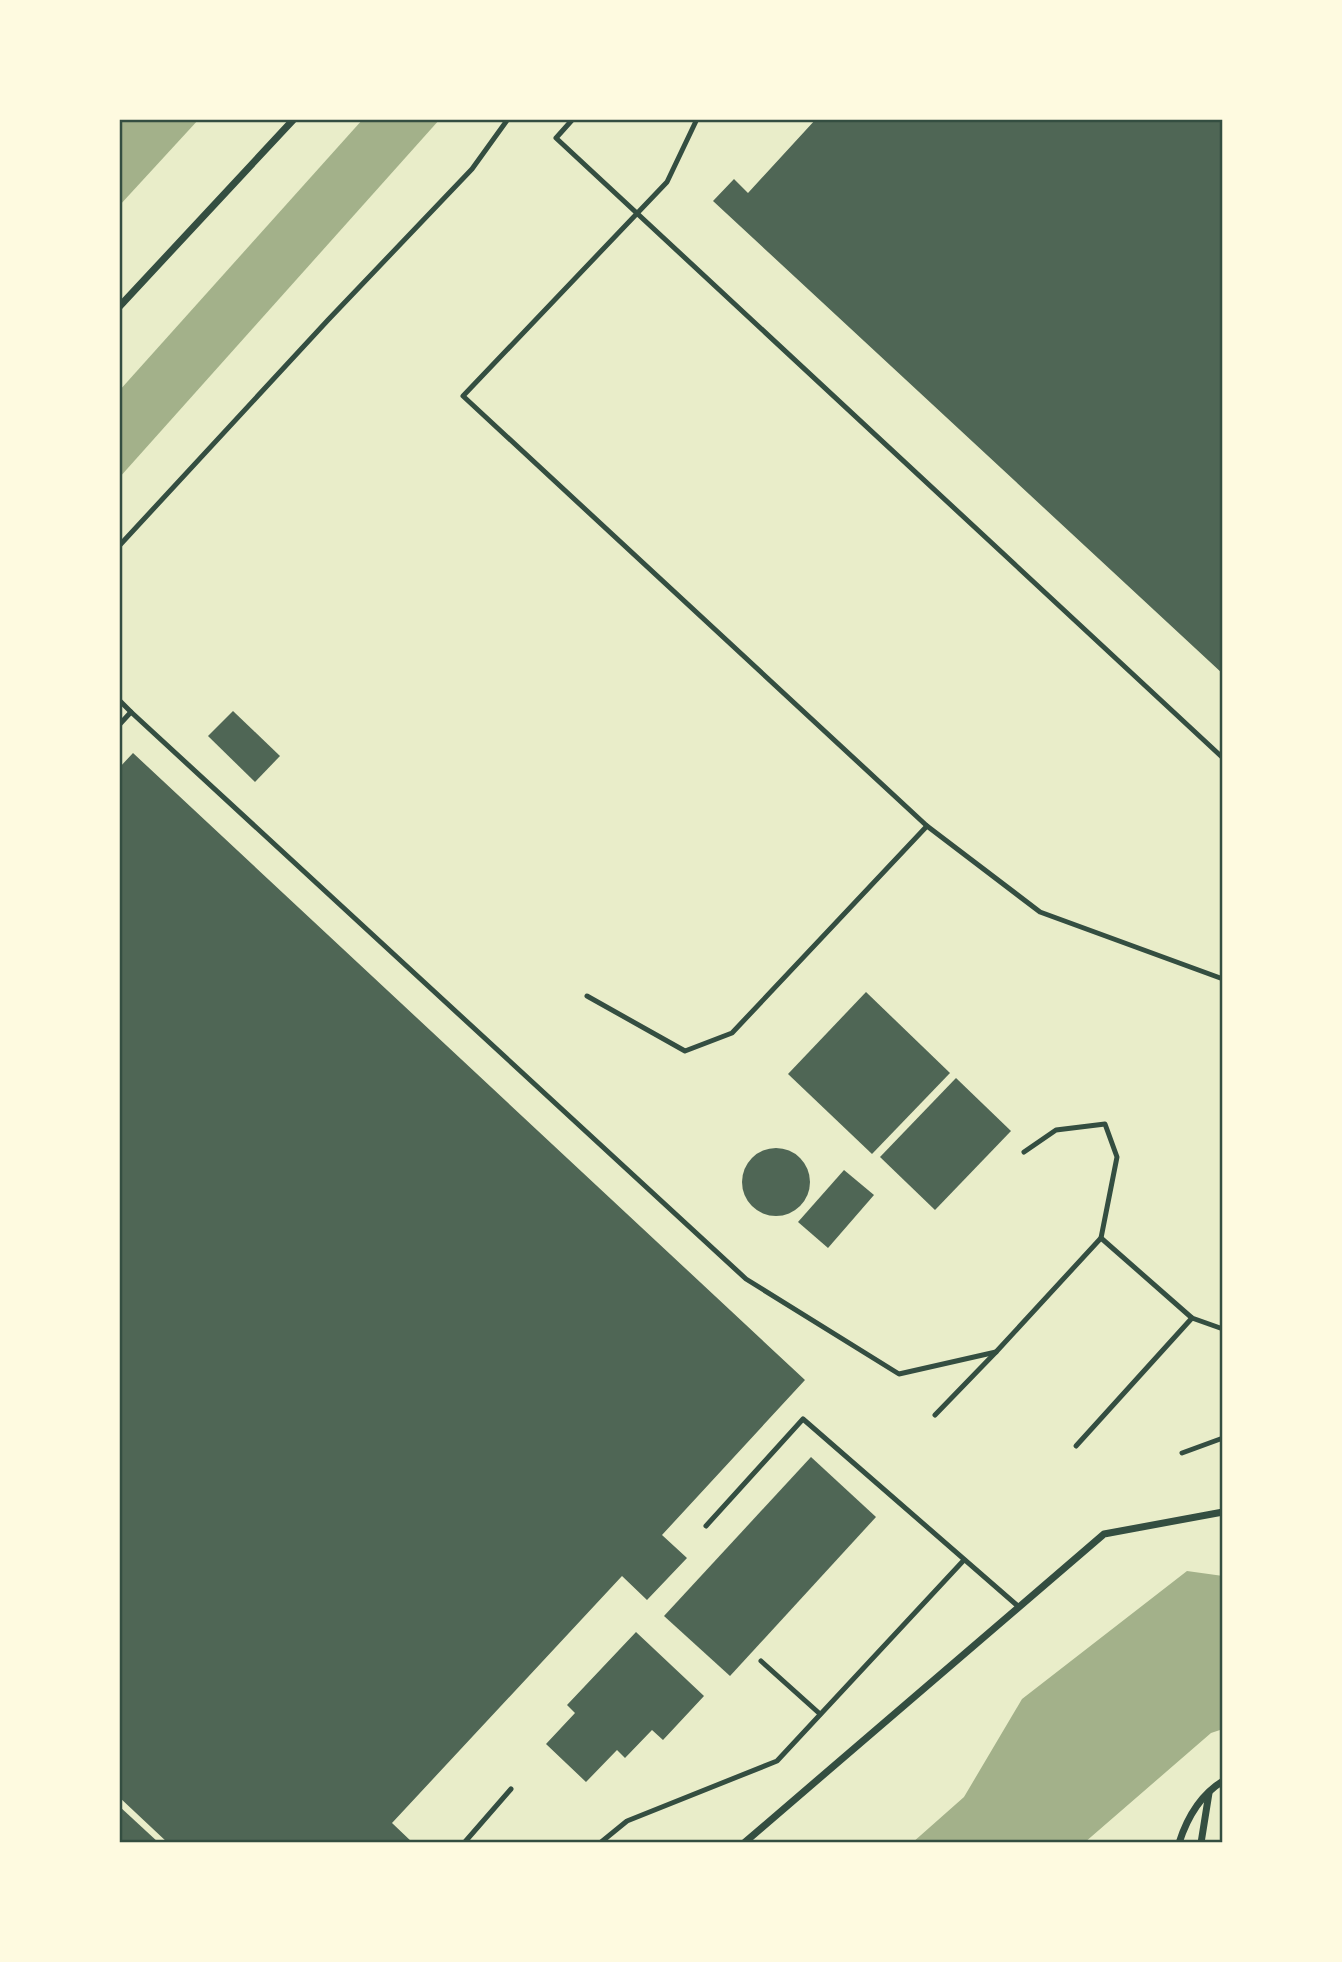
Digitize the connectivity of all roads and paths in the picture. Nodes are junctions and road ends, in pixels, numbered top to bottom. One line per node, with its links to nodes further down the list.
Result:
1 (294, 119): 6 (street)
2 (509, 119): 7 (lane)
3 (573, 119): 5 (lane)
4 (697, 119): 5 (lane)
5 (638, 214): 11 (lane); 12 (lane)
6 (119, 307)
7 (119, 546)
8 (119, 700): 9 (lane)
9 (131, 712): 10 (lane); 19 (lane)
10 (119, 725)
11 (1223, 758)
12 (926, 826): 13 (lane); 14 (lane)
13 (1223, 979)
14 (587, 996)
15 (1024, 1152): 16 (lane)
16 (1101, 1238): 17 (lane); 19 (lane)
17 (1192, 1318): 18 (lane); 22 (lane)
18 (1223, 1329)
19 (996, 1352): 20 (lane)
20 (935, 1415)
21 (1223, 1437): 23 (lane)
22 (1076, 1446)
23 (1182, 1453)
24 (1223, 1512): 27 (street)
25 (706, 1526): 26 (lane)
26 (964, 1560): 27 (lane); 29 (lane)
27 (1019, 1607): 35 (street)
28 (761, 1661): 29 (lane)
29 (820, 1714): 34 (lane)
30 (1223, 1781): 32 (street)
31 (511, 1789): 33 (lane)
32 (1210, 1789): 36 (street); 37 (street)
33 (464, 1843)
34 (600, 1843)
35 (744, 1843)
36 (1179, 1843)
37 (1201, 1843)

